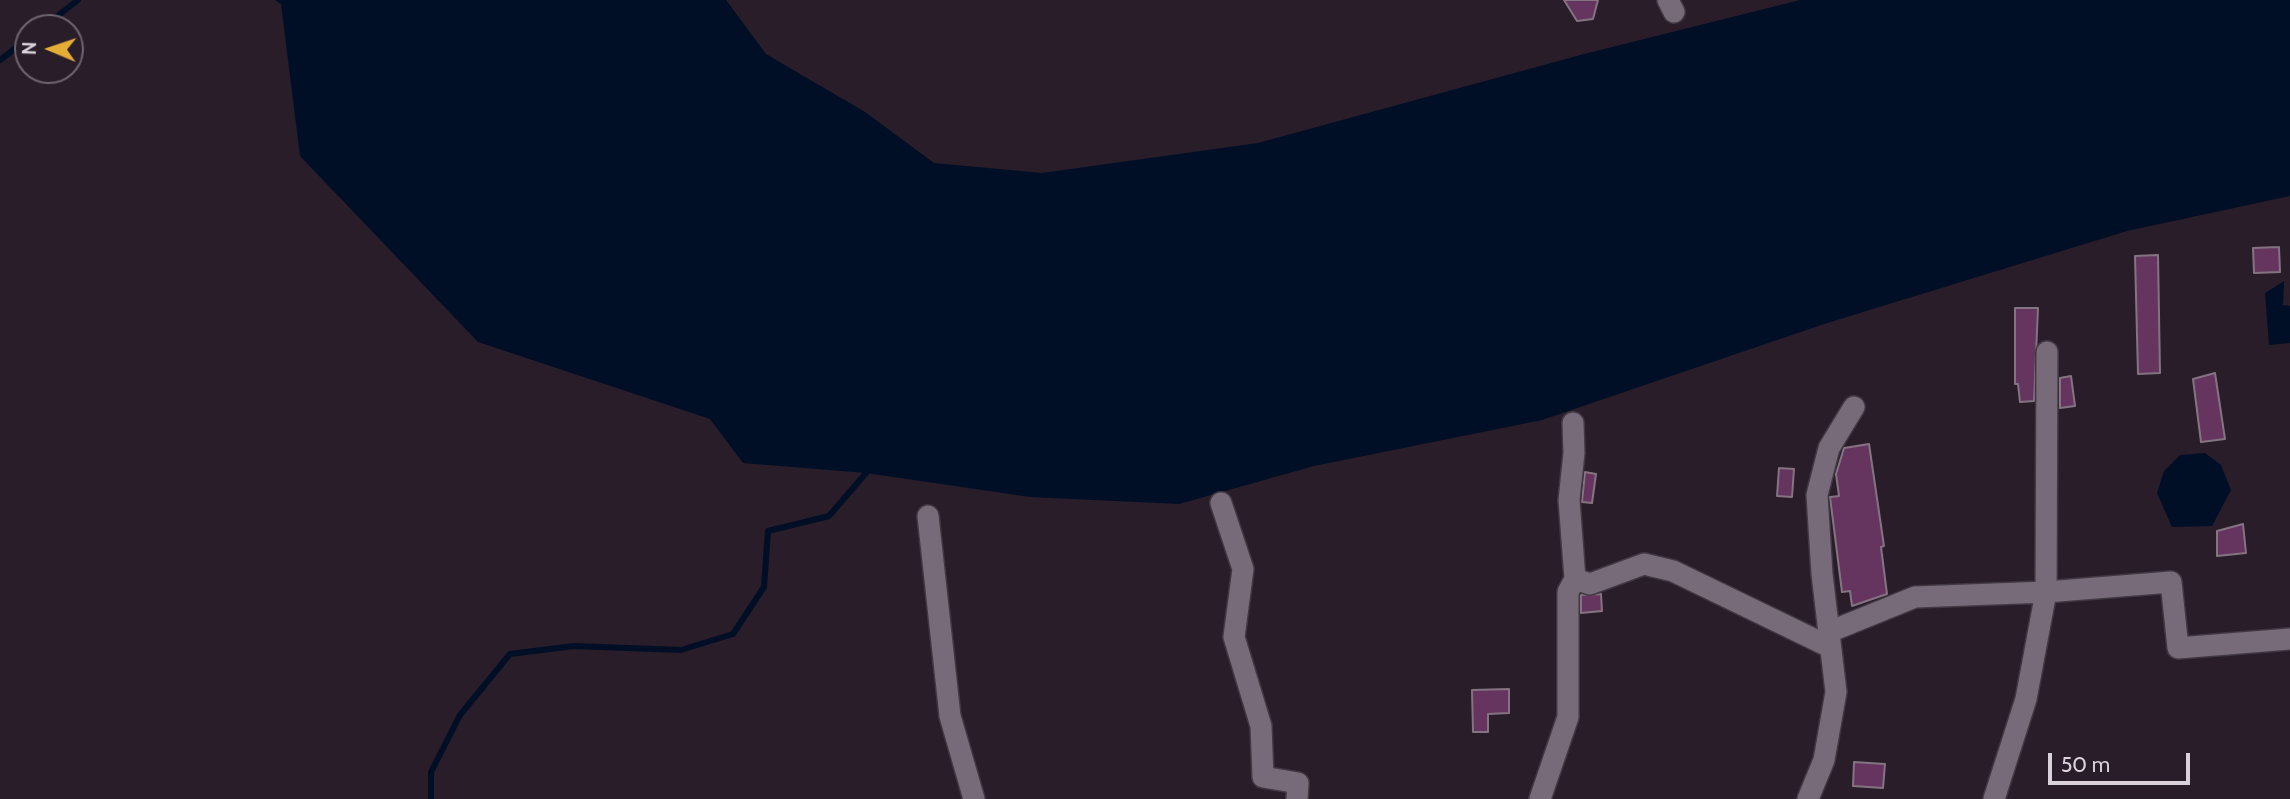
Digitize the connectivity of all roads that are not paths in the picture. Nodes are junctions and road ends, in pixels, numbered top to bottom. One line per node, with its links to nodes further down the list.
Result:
1 (2047, 352): 7 (street)
2 (1854, 407): 9 (street)
3 (1573, 423): 6 (street)
4 (1221, 503): 11 (street)
5 (928, 516): 10 (street)
6 (1576, 579): 9 (street); 12 (street)
7 (2046, 592): 8 (street); 9 (street); 14 (street)
8 (2290, 639)
9 (1830, 640): 13 (street)
10 (974, 799)
11 (1297, 799)
12 (1540, 799)
13 (1808, 799)
14 (1994, 799)

